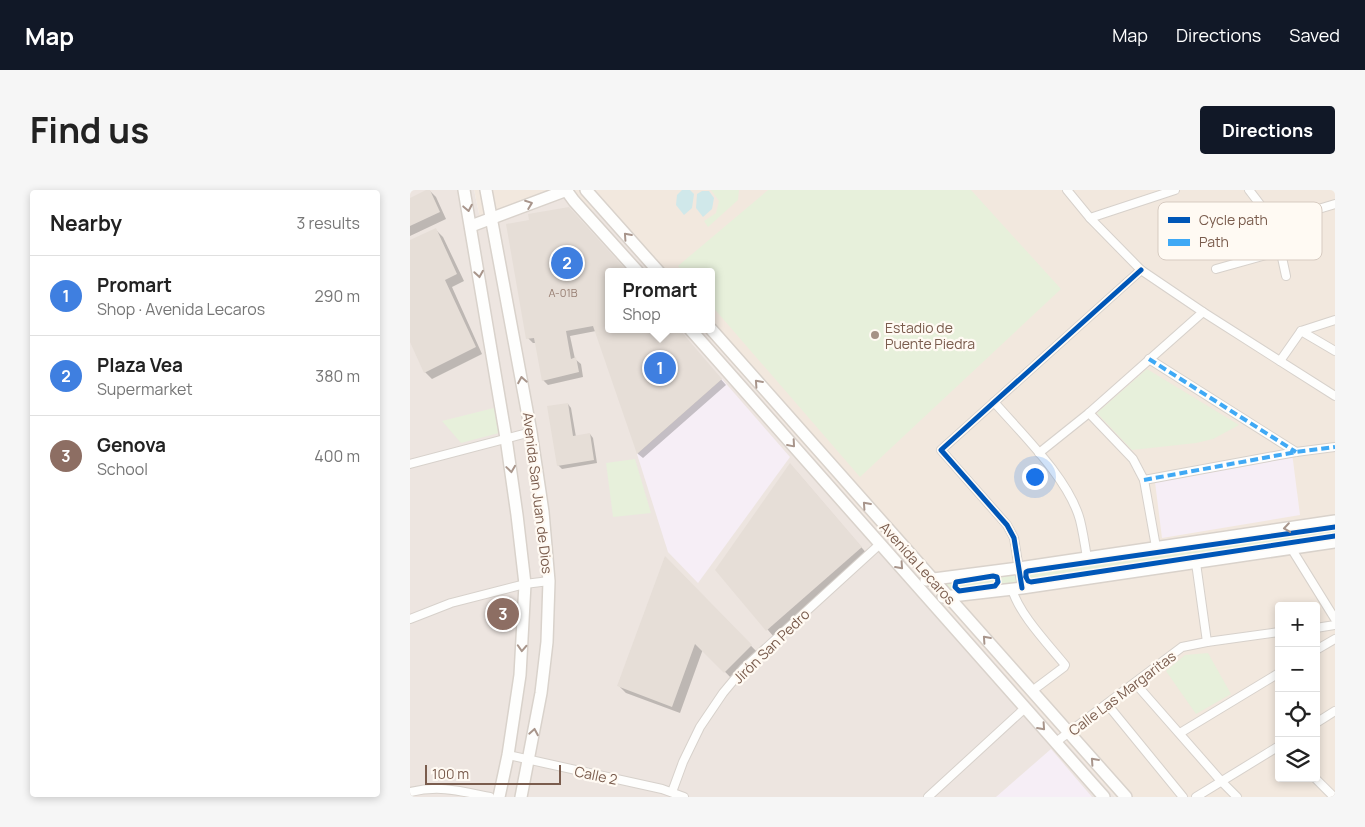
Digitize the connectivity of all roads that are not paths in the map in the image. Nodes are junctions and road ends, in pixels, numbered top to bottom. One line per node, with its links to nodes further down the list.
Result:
1 (464, 190): 13 (main road, Avenida San Juan de Dios, one-way to 13)
2 (486, 190): 11 (main road, Avenida San Juan de Dios)
3 (567, 190): 11 (main road, one-way to 3); 16 (main road)
4 (586, 190): 17 (main road, one-way to 4)
5 (1067, 190): 12 (street)
6 (1175, 190): 12 (street)
7 (1249, 190): 8 (street)
8 (1258, 202)
9 (1335, 204): 10 (street)
10 (1322, 208)
11 (492, 218): 13 (main road); 32 (main road, Avenida San Juan de Dios, one-way to 11)
12 (1090, 218): 19 (street)
13 (471, 226): 33 (main road, Avenida San Juan de Dios, one-way to 33)
14 (1248, 260): 18 (street)
15 (1282, 260): 20 (street)
16 (634, 268)
17 (655, 268)
18 (1216, 269)
19 (1141, 270): 21 (street); 30 (street)
20 (1286, 276)
21 (1203, 312): 27 (street); 28 (street)
22 (1335, 320): 23 (street)
23 (1301, 331): 26 (street); 28 (street)
24 (694, 333): 41 (main road, Avenida Lecaros, one-way to 41)
25 (714, 333): 47 (main road, Avenida Lecaros, one-way to 25)
26 (1335, 351)
27 (1149, 359): 31 (street); 35 (street)
28 (1280, 361): 29 (street)
29 (1335, 396)
30 (994, 402): 36 (street); 46 (street)
31 (1089, 412): 36 (street); 38 (street)
32 (531, 432): 33 (street); 48 (main road, Avenida San Juan de Dios)
33 (506, 438): 37 (street); 50 (main road, Avenida San Juan de Dios, one-way to 50)
34 (1335, 446): 35 (street)
35 (1296, 452): 38 (street)
36 (1039, 453): 44 (street)
37 (410, 464)
38 (1144, 480): 42 (street)
39 (1335, 521): 42 (main road, one-way to 42)
40 (1335, 542): 43 (main road)
41 (880, 544): 49 (main road, Avenida Lecaros, one-way to 49); 80 (street, Jirón San Pedro)
42 (1156, 547): 44 (main road)
43 (1292, 548): 45 (main road); 55 (street)
44 (1087, 558): 46 (main road)
45 (1196, 563): 51 (main road); 60 (street)
46 (1019, 568): 47 (main road); 51 (street)
47 (932, 579): 49 (main road); 52 (main road, Avenida Lecaros)
48 (549, 581): 50 (street); 74 (main road, Avenida San Juan de Dios, one-way to 48)
49 (915, 583): 53 (main road, Avenida Lecaros)
50 (525, 584): 54 (street); 73 (main road, Avenida San Juan de Dios, one-way to 73)
51 (1017, 588): 52 (main road); 64 (street)
52 (948, 597): 53 (main road); 64 (main road, Avenida Lecaros, one-way to 52)
53 (929, 599): 66 (main road, Avenida Lecaros)
54 (410, 619)
55 (1335, 620)
56 (1335, 625): 57 (street)
57 (1320, 627)
58 (1275, 633): 60 (street, Calle Las Margaritas)
59 (1335, 639): 61 (street)
60 (1207, 642): 63 (street, Calle Las Margaritas)
61 (1320, 648)
62 (1275, 675): 70 (street)
63 (1135, 683): 65 (street, Calle Las Margaritas); 70 (street)
64 (1032, 691): 69 (main road, Avenida Lecaros)
65 (1106, 704): 69 (street, Calle Las Margaritas); 88 (street)
66 (1026, 708): 71 (main road, Avenida Lecaros, one-way to 71); 85 (street)
67 (1335, 711): 68 (street)
68 (1320, 720)
69 (1069, 733): 71 (street, Calle Las Margaritas); 87 (main road, Avenida Lecaros, one-way to 69)
70 (1180, 733): 75 (street)
71 (1056, 742): 86 (main road, Avenida Lecaros)
72 (1275, 748): 75 (street)
73 (508, 756): 74 (street, Calle 2); 76 (main road, Avenida San Juan de Dios)
74 (529, 760): 79 (main road, Avenida San Juan de Dios); 80 (street, Calle 2)
75 (1221, 781): 89 (street); 90 (street)
76 (502, 782): 79 (main road); 83 (main road, Avenida San Juan de Dios)
77 (1319, 782): 81 (street)
78 (410, 792): 82 (street)
79 (522, 792)
80 (672, 792): 84 (street, Calle 2)
81 (1334, 795)
82 (490, 797)
83 (498, 797)
84 (684, 797)
85 (928, 797)
86 (1104, 797)
87 (1126, 797)
88 (1183, 797)
89 (1196, 797)
90 (1237, 797)

